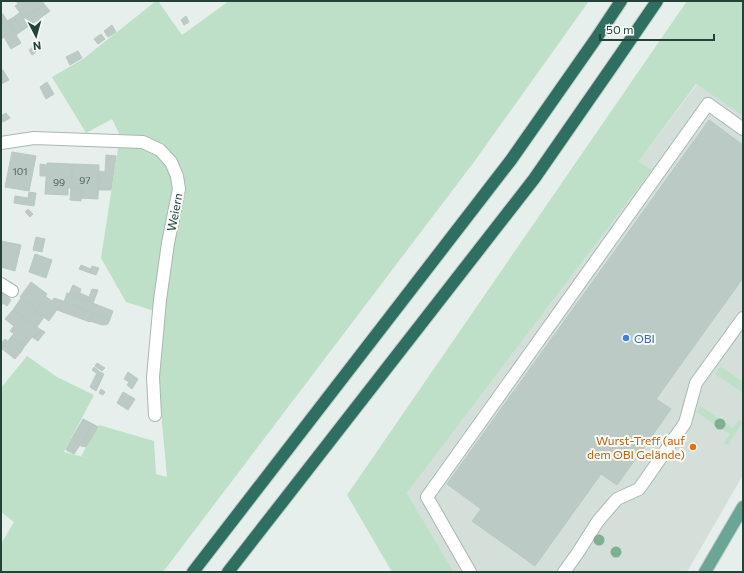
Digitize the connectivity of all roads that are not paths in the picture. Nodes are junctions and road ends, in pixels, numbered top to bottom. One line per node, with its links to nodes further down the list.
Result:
1 (621, 1): 10 (highway)
2 (657, 1): 11 (highway)
3 (743, 129): 12 (street)
4 (1, 143): 8 (street, Weiern)
5 (1, 284): 6 (street)
6 (12, 291)
7 (743, 318): 13 (street)
8 (155, 416)
9 (743, 507): 14 (main road)
10 (193, 572)
11 (228, 572)
12 (470, 572)
13 (564, 572)
14 (706, 572)

